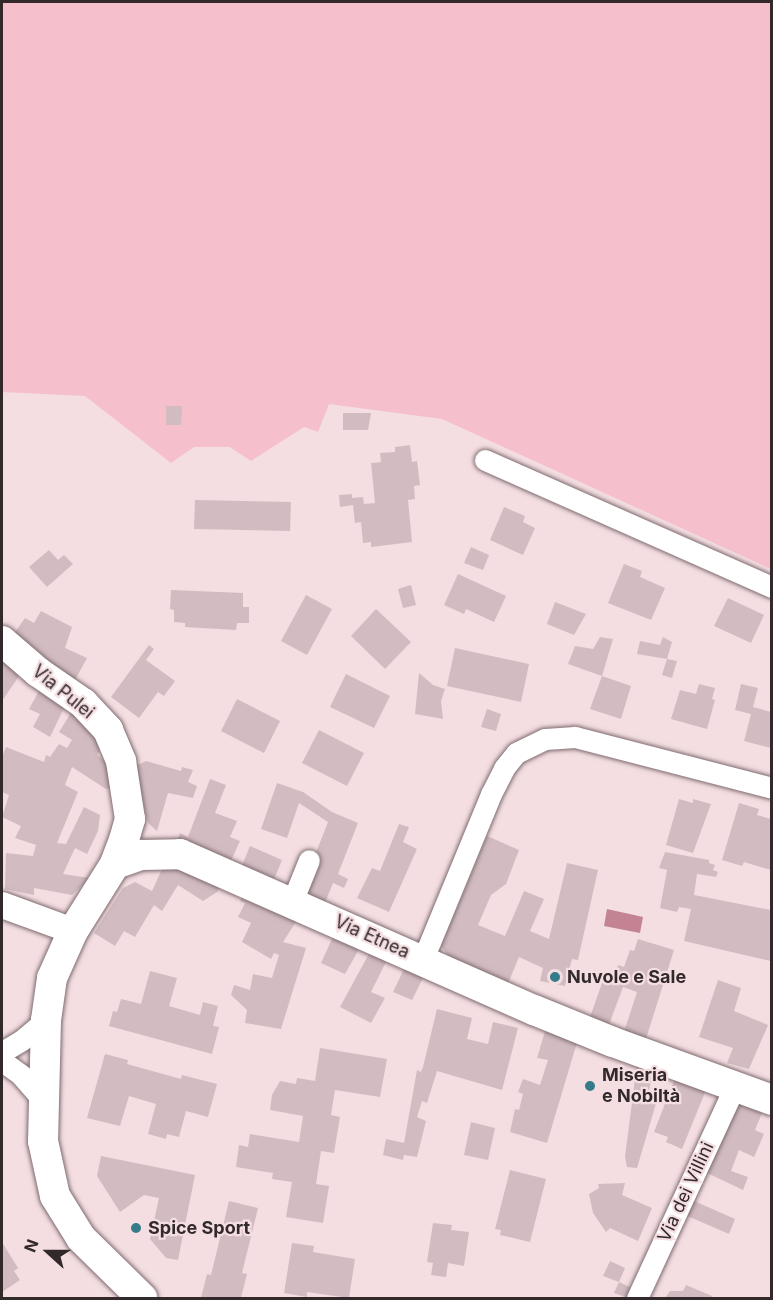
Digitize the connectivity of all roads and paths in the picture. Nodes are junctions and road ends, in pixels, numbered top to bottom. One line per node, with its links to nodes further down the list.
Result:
1 (485, 460): 2 (street)
2 (771, 587)
3 (2, 641): 5 (main road, Via Pulei)
4 (771, 788): 12 (street)
5 (130, 819): 6 (main road); 8 (main road)
6 (180, 854): 8 (main road, Via Etnea); 9 (main road, Via Etnea)
7 (309, 860): 9 (street)
8 (115, 864): 11 (main road)
9 (292, 902): 12 (main road, Via Etnea)
10 (2, 905): 11 (street)
11 (73, 932): 13 (main road)
12 (423, 959): 16 (main road, Via Etnea)
13 (46, 1020): 14 (street); 17 (main road)
14 (2, 1052)
15 (2, 1061): 17 (street)
16 (735, 1086): 18 (main road, Via Etnea); 20 (street, Via dei Villini)
17 (43, 1100): 19 (main road)
18 (771, 1100)
19 (142, 1299)
20 (637, 1299)

